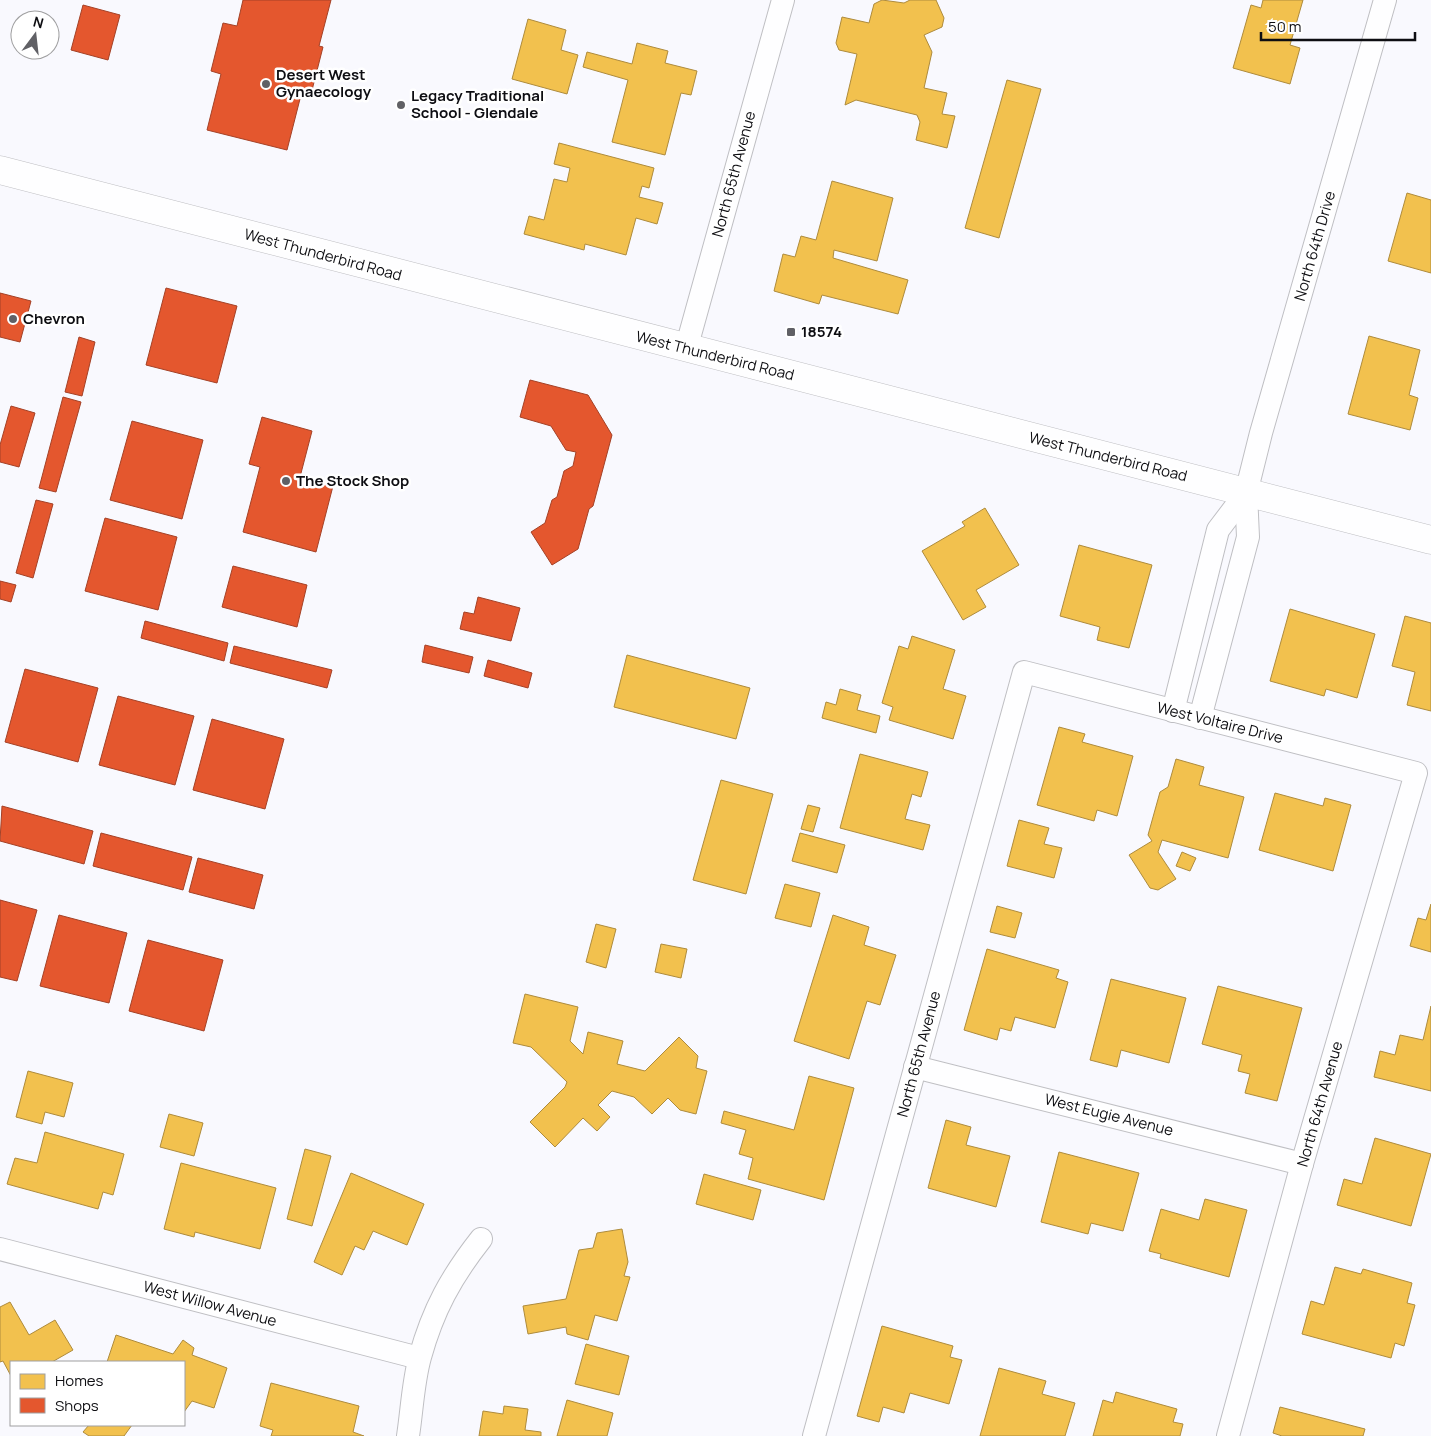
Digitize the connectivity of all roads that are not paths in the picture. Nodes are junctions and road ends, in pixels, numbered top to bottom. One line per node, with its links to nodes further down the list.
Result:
1 (782, 0): 4 (street, North 65th Avenue)
2 (1385, 0): 5 (street, North 64th Drive)
3 (0, 170): 4 (main road, West Thunderbird Road)
4 (686, 349): 5 (main road, West Thunderbird Road)
5 (1246, 492): 6 (main road, West Thunderbird Road); 7 (street, North 64th Drive); 8 (street, North 64th Drive)
6 (1431, 540)
7 (1196, 618): 8 (street); 10 (street, North 64th Drive)
8 (1224, 625): 11 (street, North 64th Drive)
9 (1024, 672): 10 (street, West Voltaire Drive); 13 (street, North 65th Avenue)
10 (1172, 711): 11 (street, West Voltaire Drive)
11 (1200, 718): 12 (street, West Voltaire Drive)
12 (1416, 774): 14 (street, North 64th Avenue)
13 (915, 1066): 14 (street, West Eugie Avenue); 19 (street, North 65th Avenue)
14 (1302, 1164): 20 (street, North 64th Avenue)
15 (481, 1239): 17 (street)
16 (0, 1249): 17 (street, West Willow Avenue)
17 (419, 1358): 18 (street)
18 (408, 1436)
19 (814, 1436)
20 (1228, 1436)

